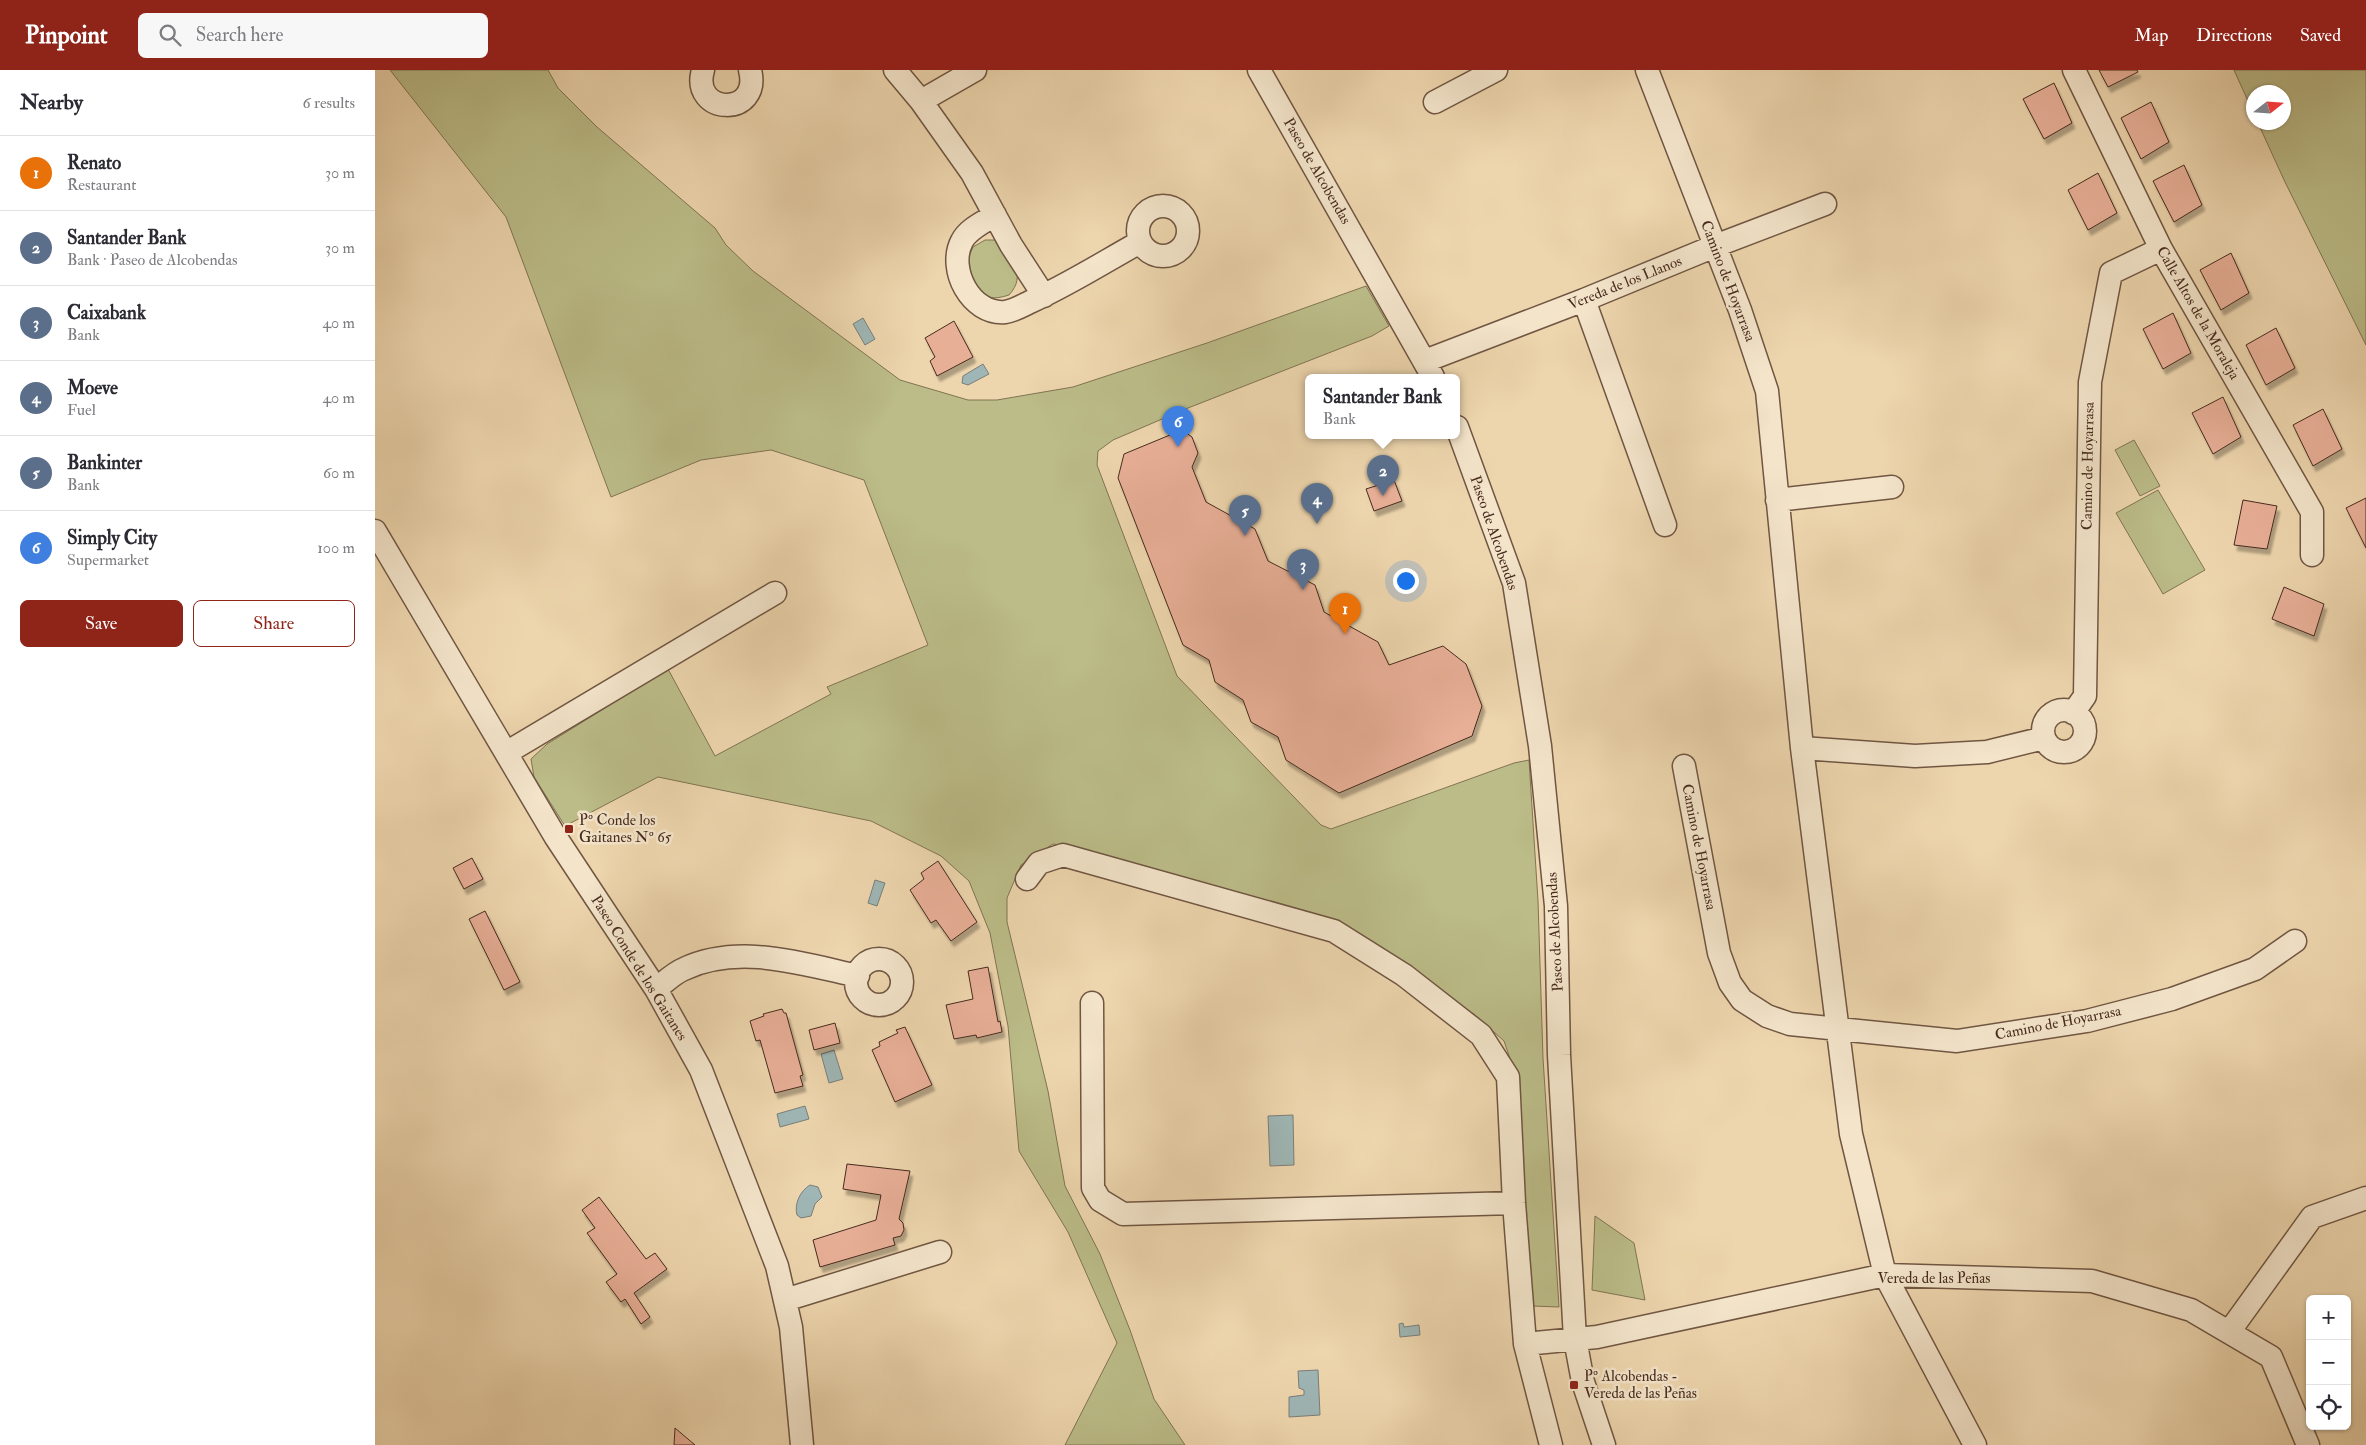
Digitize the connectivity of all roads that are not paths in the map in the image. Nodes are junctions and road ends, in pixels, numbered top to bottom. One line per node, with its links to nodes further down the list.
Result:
1 (703, 70): 2 (street)
2 (750, 70)
3 (895, 70): 9 (street)
4 (975, 70): 9 (street)
5 (1259, 70): 18 (street, Paseo de Alcobendas)
6 (1496, 70): 10 (street)
7 (1647, 70): 14 (street, Camino de Hoyarrasa)
8 (2074, 70): 15 (street, Calle Altos de la Moraleja)
9 (921, 101): 12 (street)
10 (1435, 102)
11 (1825, 204): 14 (street, Vereda de los Llanos)
12 (995, 215): 16 (street); 16 (street)
13 (1140, 242): 16 (street)
14 (1715, 246): 17 (street, Vereda de los Llanos); 21 (street, Camino de Hoyarrasa)
15 (2161, 249): 24 (street, Calle Altos de la Moraleja); 26 (street, Camino de Hoyarrasa)
16 (1044, 296)
17 (1584, 300): 18 (street, Vereda de los Llanos); 22 (street)
18 (1429, 369)
19 (1460, 435): 43 (street, Paseo de Alcobendas)
20 (1892, 487): 21 (street)
21 (1777, 500): 28 (street, Camino de Hoyarrasa)
22 (1665, 524)
23 (375, 531): 29 (street, Paseo Conde de los Gaitanes)
24 (2312, 555)
25 (775, 593): 29 (street)
26 (2073, 713): 27 (street); 27 (street)
27 (2044, 738): 28 (street)
28 (1802, 748): 36 (street, Camino de Hoyarrasa)
29 (506, 753): 34 (street, Paseo Conde de los Gaitanes)
30 (1684, 766): 36 (street, Camino de Hoyarrasa)
31 (1027, 880): 38 (street)
32 (2295, 941): 36 (street, Camino de Hoyarrasa)
33 (858, 976): 34 (street)
34 (656, 989): 41 (street, Paseo Conde de los Gaitanes)
35 (1092, 1003): 38 (street)
36 (1837, 1029): 40 (street, Camino de Hoyarrasa)
37 (2366, 1198): 42 (street)
38 (1514, 1203): 44 (street)
39 (940, 1252): 41 (street)
40 (1885, 1275): 42 (street, Vereda de las Peñas); 43 (street, Vereda de las Peñas); 48 (street, Camino de Hoyarrasa)
41 (785, 1300): 45 (street, Paseo Conde de los Gaitanes)
42 (2229, 1332): 49 (street, Vereda de las Peñas)
43 (1575, 1339): 44 (street, Vereda de las Peñas); 47 (street, Paseo de Alcobendas)
44 (1525, 1344): 46 (street)
45 (802, 1445)
46 (1551, 1445)
47 (1603, 1445)
48 (1975, 1445)
49 (2307, 1445)

